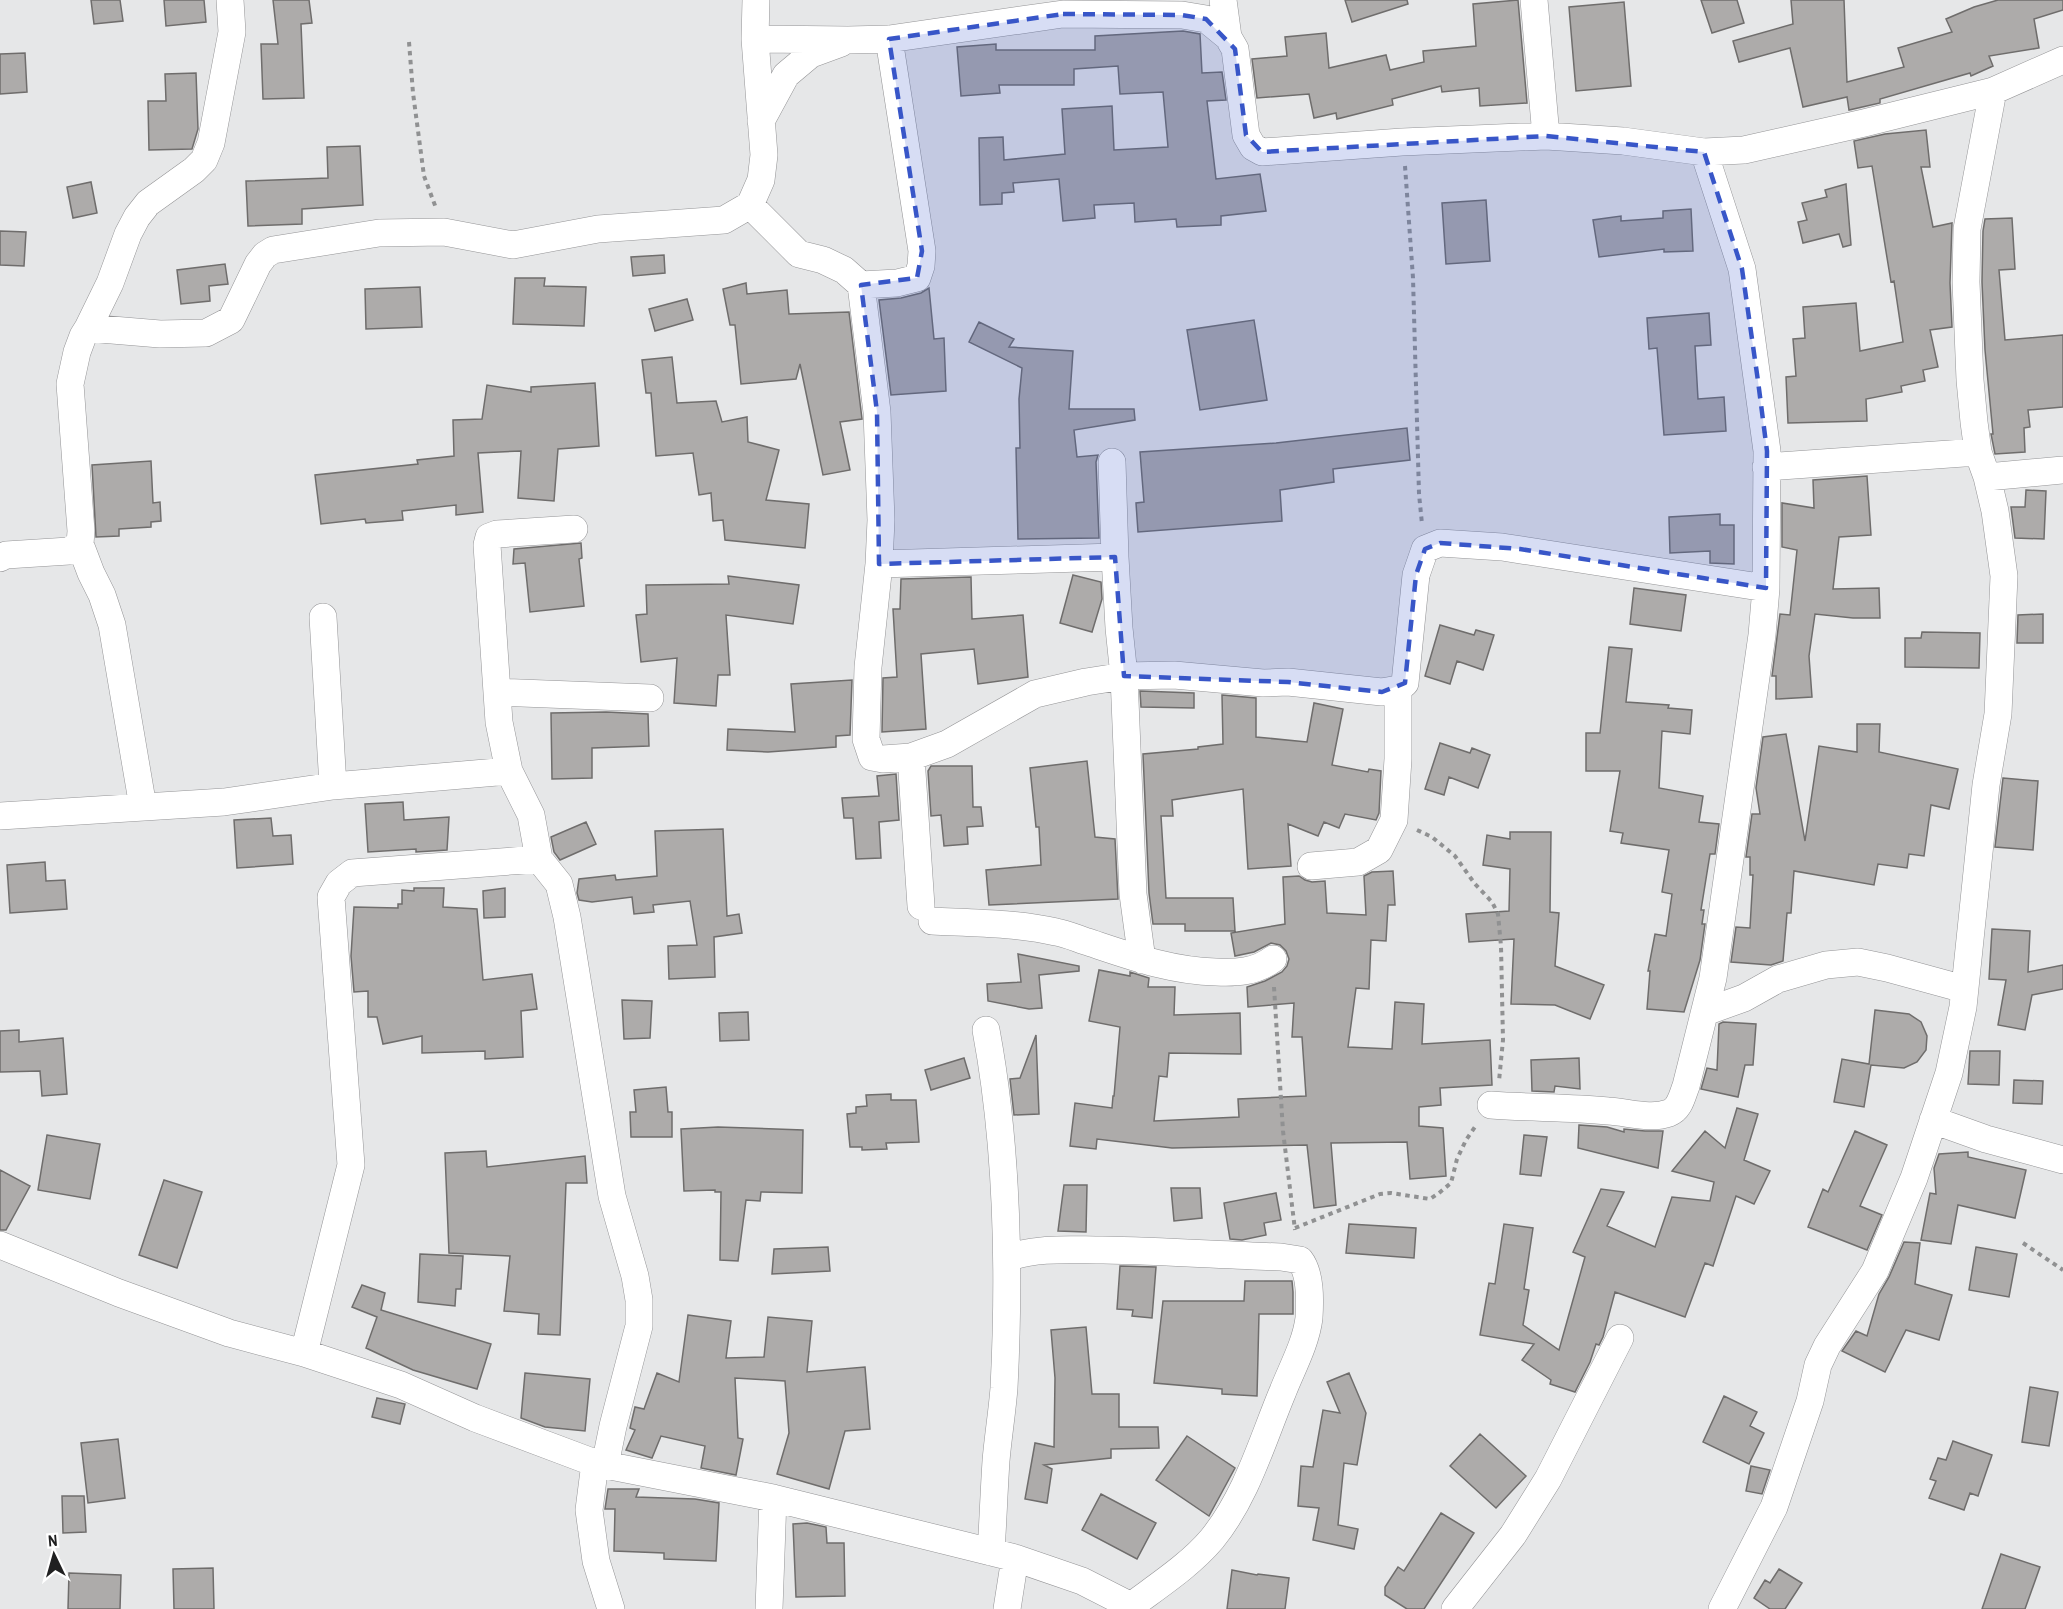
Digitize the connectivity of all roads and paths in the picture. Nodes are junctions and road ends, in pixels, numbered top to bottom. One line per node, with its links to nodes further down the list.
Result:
1 (230, 0): 19 (street)
2 (756, 0): 6 (street)
3 (1223, 0): 5 (street)
4 (1534, 0): 13 (street)
5 (1228, 38): 7 (street); 14 (street)
6 (755, 39): 8 (street); 12 (street)
7 (889, 39): 8 (street); 18 (street)
8 (848, 40): 12 (street)
9 (409, 42): 17 (path)
10 (2063, 60): 11 (street)
11 (1993, 91): 15 (street); 21 (street)
12 (761, 120): 16 (street)
13 (1546, 136): 14 (street); 15 (street)
14 (1402, 142): 26 (path)
15 (1704, 152): 22 (street)
16 (750, 205): 17 (street); 18 (street)
17 (444, 231): 19 (street)
18 (861, 285): 29 (street)
19 (88, 328): 25 (street)
20 (1112, 462): 27 (street)
21 (1982, 464): 22 (street); 23 (street); 46 (street)
22 (1766, 467): 30 (street)
23 (2063, 470)
24 (574, 529): 34 (street)
25 (80, 544): 28 (street); 39 (street)
26 (1425, 549): 30 (street); 33 (street)
27 (1115, 557): 29 (street); 32 (street)
28 (0, 558)
29 (879, 564): 36 (street)
30 (1766, 588): 47 (street)
31 (322, 616): 38 (street)
32 (1124, 676): 33 (street); 36 (street); 45 (street)
33 (1398, 689): 41 (street)
34 (498, 692): 35 (street); 37 (street)
35 (651, 698)
36 (911, 757): 45 (street)
37 (509, 771): 38 (street); 42 (street)
38 (333, 786): 39 (street)
39 (143, 807): 40 (street)
40 (0, 816)
41 (1394, 820): 43 (street); 49 (path)
42 (539, 859): 59 (street); 60 (street)
43 (1311, 866)
44 (1273, 959): 45 (street); 52 (path)
45 (1142, 960)
46 (1964, 989): 47 (street); 50 (street)
47 (1705, 1012): 49 (street)
48 (986, 1030): 55 (street)
49 (1491, 1105): 52 (path)
50 (1933, 1120): 51 (street); 68 (street)
51 (2063, 1160)
52 (1295, 1228): 56 (path)
53 (2023, 1243): 57 (path)
54 (0, 1245): 59 (street)
55 (1007, 1258): 56 (street); 62 (street)
56 (1300, 1260): 63 (street)
57 (2063, 1270)
58 (1620, 1338): 67 (street)
59 (304, 1353): 60 (street)
60 (600, 1464): 61 (street); 64 (street)
61 (773, 1498): 62 (street); 65 (street)
62 (1003, 1555): 63 (street); 66 (street)
63 (1134, 1608)
64 (611, 1609)
65 (769, 1609)
66 (1007, 1609)
67 (1455, 1609)
68 (1722, 1609)

